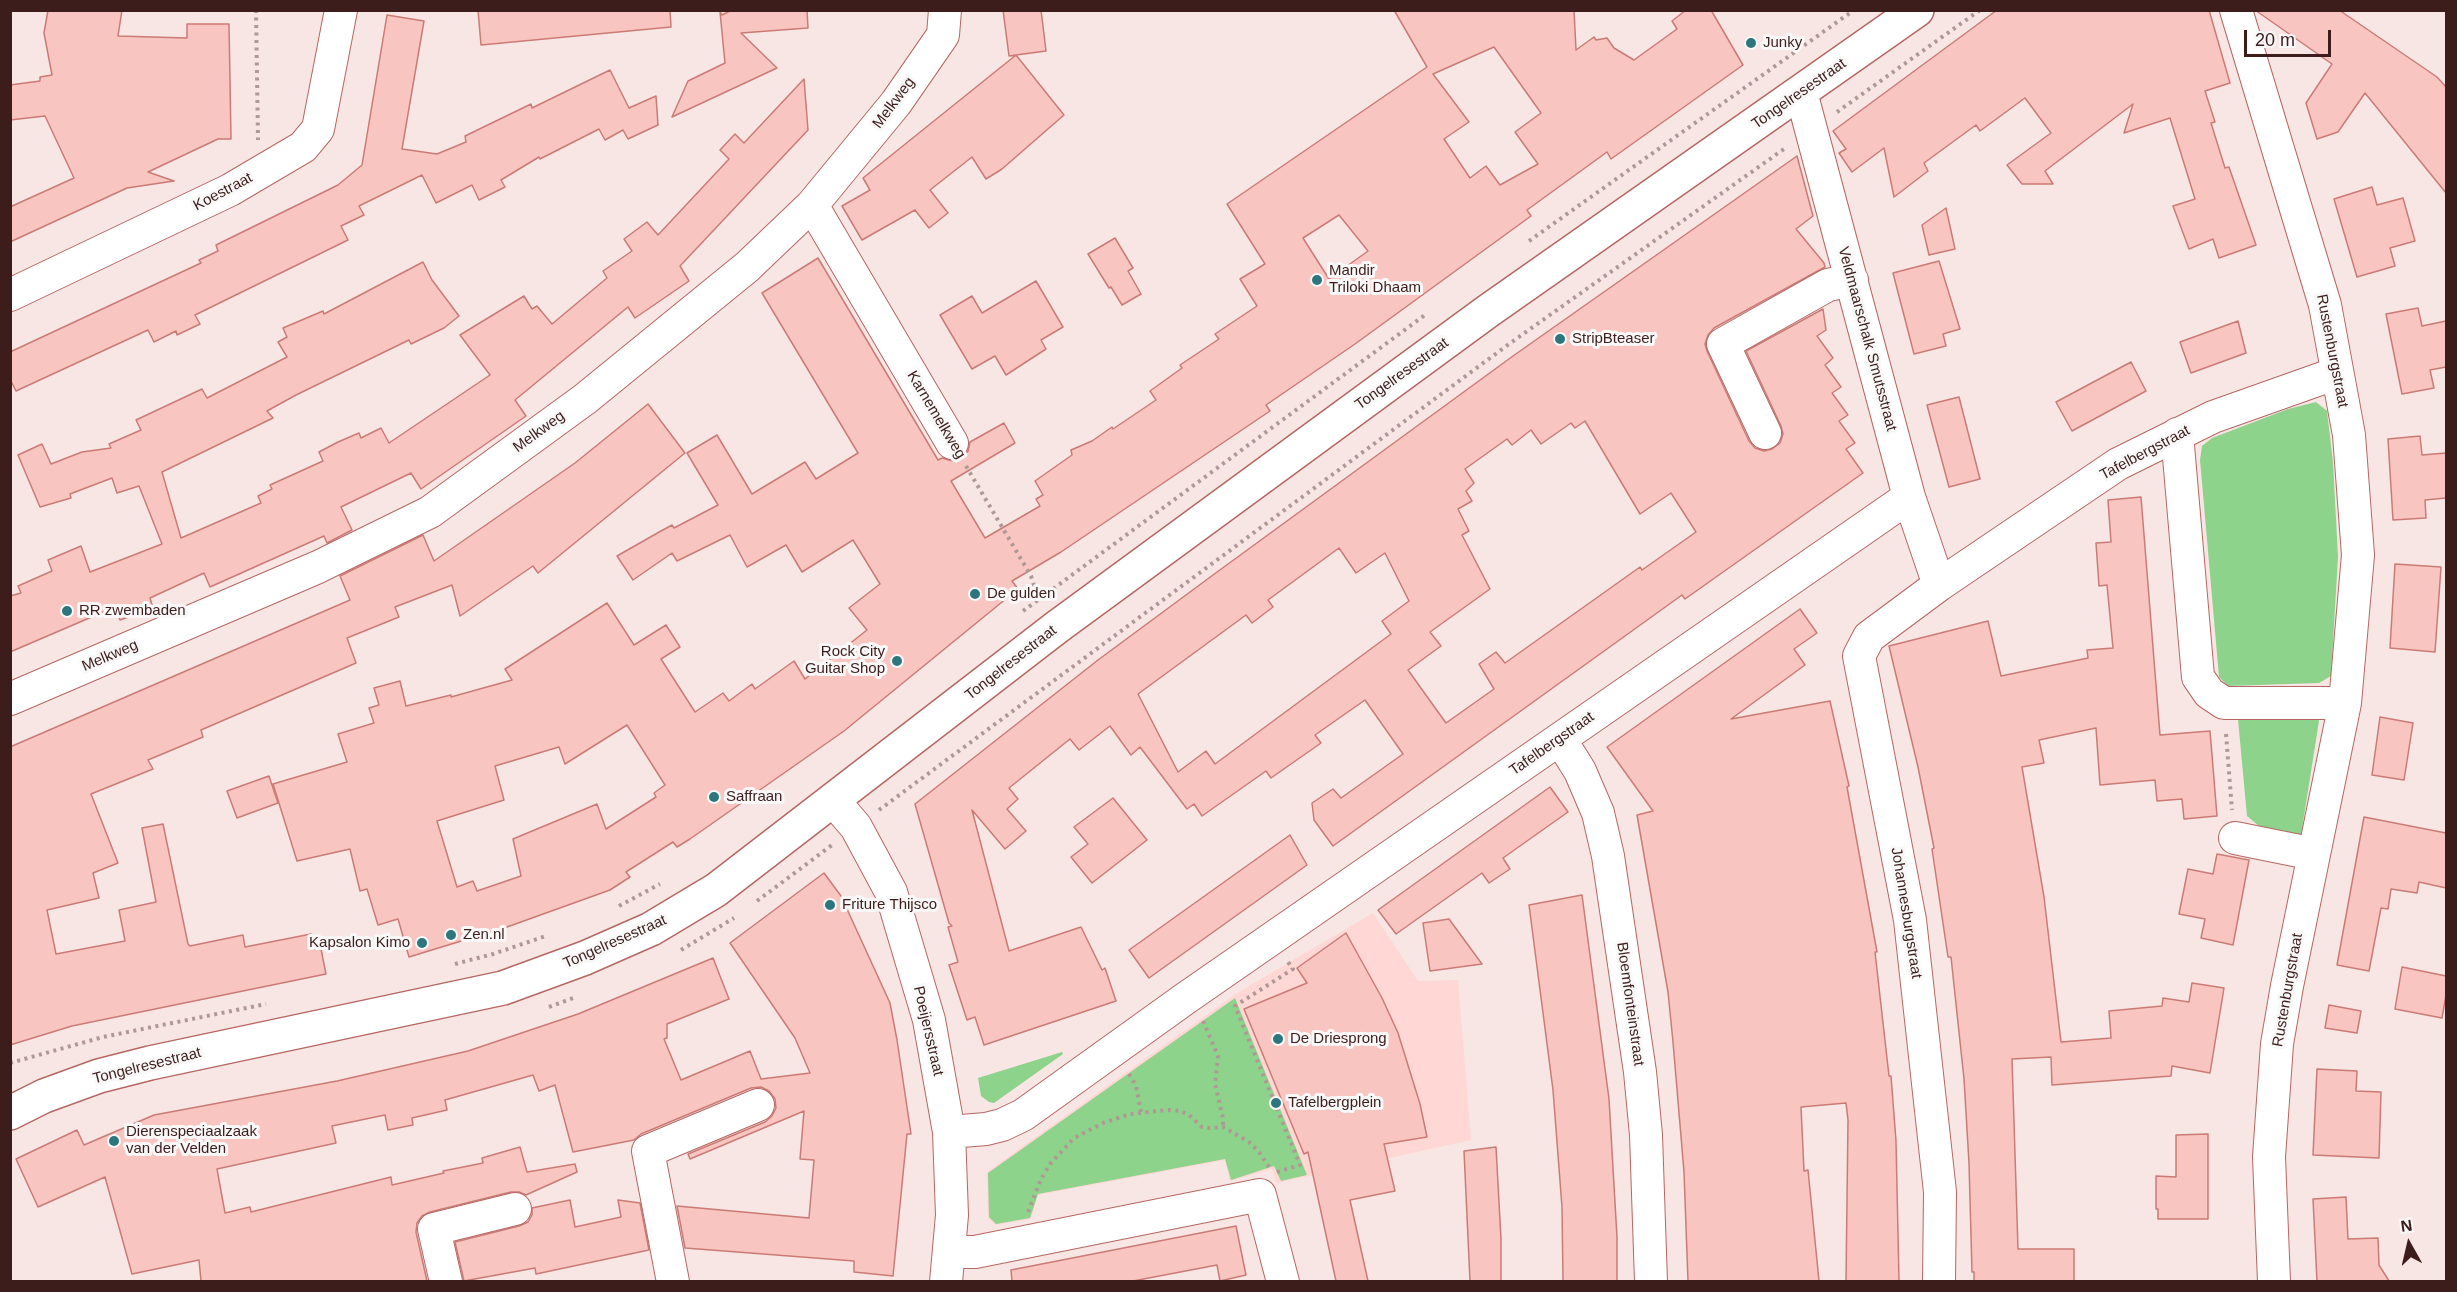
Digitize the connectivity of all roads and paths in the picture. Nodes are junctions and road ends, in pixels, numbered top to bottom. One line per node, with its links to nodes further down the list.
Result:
1 (256, 10): 8 (path)
2 (341, 10): 8 (street, Koestraat)
3 (945, 10): 9 (street, Melkweg)
4 (1854, 10): 10 (path)
5 (1917, 10): 7 (main road, Tongelresestraat)
6 (2236, 10): 14 (street, Rustenburgstraat)
7 (1801, 92): 11 (street, Veldmaarschalk Smutsstraat); 22 (main road, Tongelresestraat)
8 (258, 173): 12 (street, Koestraat)
9 (812, 205): 17 (street, Karnemelkweg); 23 (street, Melkweg)
10 (1520, 248)
11 (1852, 280): 15 (street); 18 (street, Veldmaarschalk Smutsstraat)
12 (10, 294)
13 (1432, 310): 20 (path)
14 (2337, 373): 16 (street, Tafelbergstraat); 25 (street, Rustenburgstraat)
15 (1765, 433)
16 (2177, 434): 19 (street, Tafelbergstraat); 24 (street)
17 (952, 443): 20 (path, Karnemelkweg)
18 (1909, 497): 19 (street, Veldmaarschalk Smutsstraat); 26 (street, Tafelbergstraat)
19 (1939, 585): 51 (street, Johannesburgstraat)
20 (1037, 599): 21 (path); 22 (path, Karnemelkweg)
21 (1019, 614)
22 (1057, 627): 27 (main road, Tongelresestraat)
23 (10, 699)
24 (2224, 703): 25 (street); 28 (path)
25 (2345, 703): 29 (street, Rustenburgstraat)
26 (1560, 739): 33 (street, Tafelbergstraat); 50 (street, Bloemfonteinstraat)
27 (833, 800): 41 (main road, Tongelresestraat); 43 (street, Poeijersstraat)
28 (2235, 837): 29 (street)
29 (2313, 854): 52 (street, Rustenburgstraat)
30 (669, 879): 31 (path, Tongelresestraat)
31 (614, 909)
32 (548, 935): 34 (path)
33 (1271, 939): 35 (street, Tafelbergstraat); 42 (path)
34 (447, 966)
35 (1191, 995): 37 (street); 42 (path)
36 (275, 1002): 38 (path)
37 (1112, 1052): 40 (path); 43 (street)
38 (10, 1063)
39 (758, 1105): 48 (street)
40 (1141, 1112): 42 (path); 45 (path)
41 (10, 1113)
42 (1223, 1126)
43 (949, 1132): 46 (street, Poeijersstraat)
44 (515, 1209): 47 (street)
45 (1028, 1242): 46 (street); 49 (street)
46 (948, 1267)
47 (446, 1281)
48 (673, 1281)
49 (1283, 1281)
50 (1651, 1281)
51 (1939, 1281)
52 (2274, 1281)

